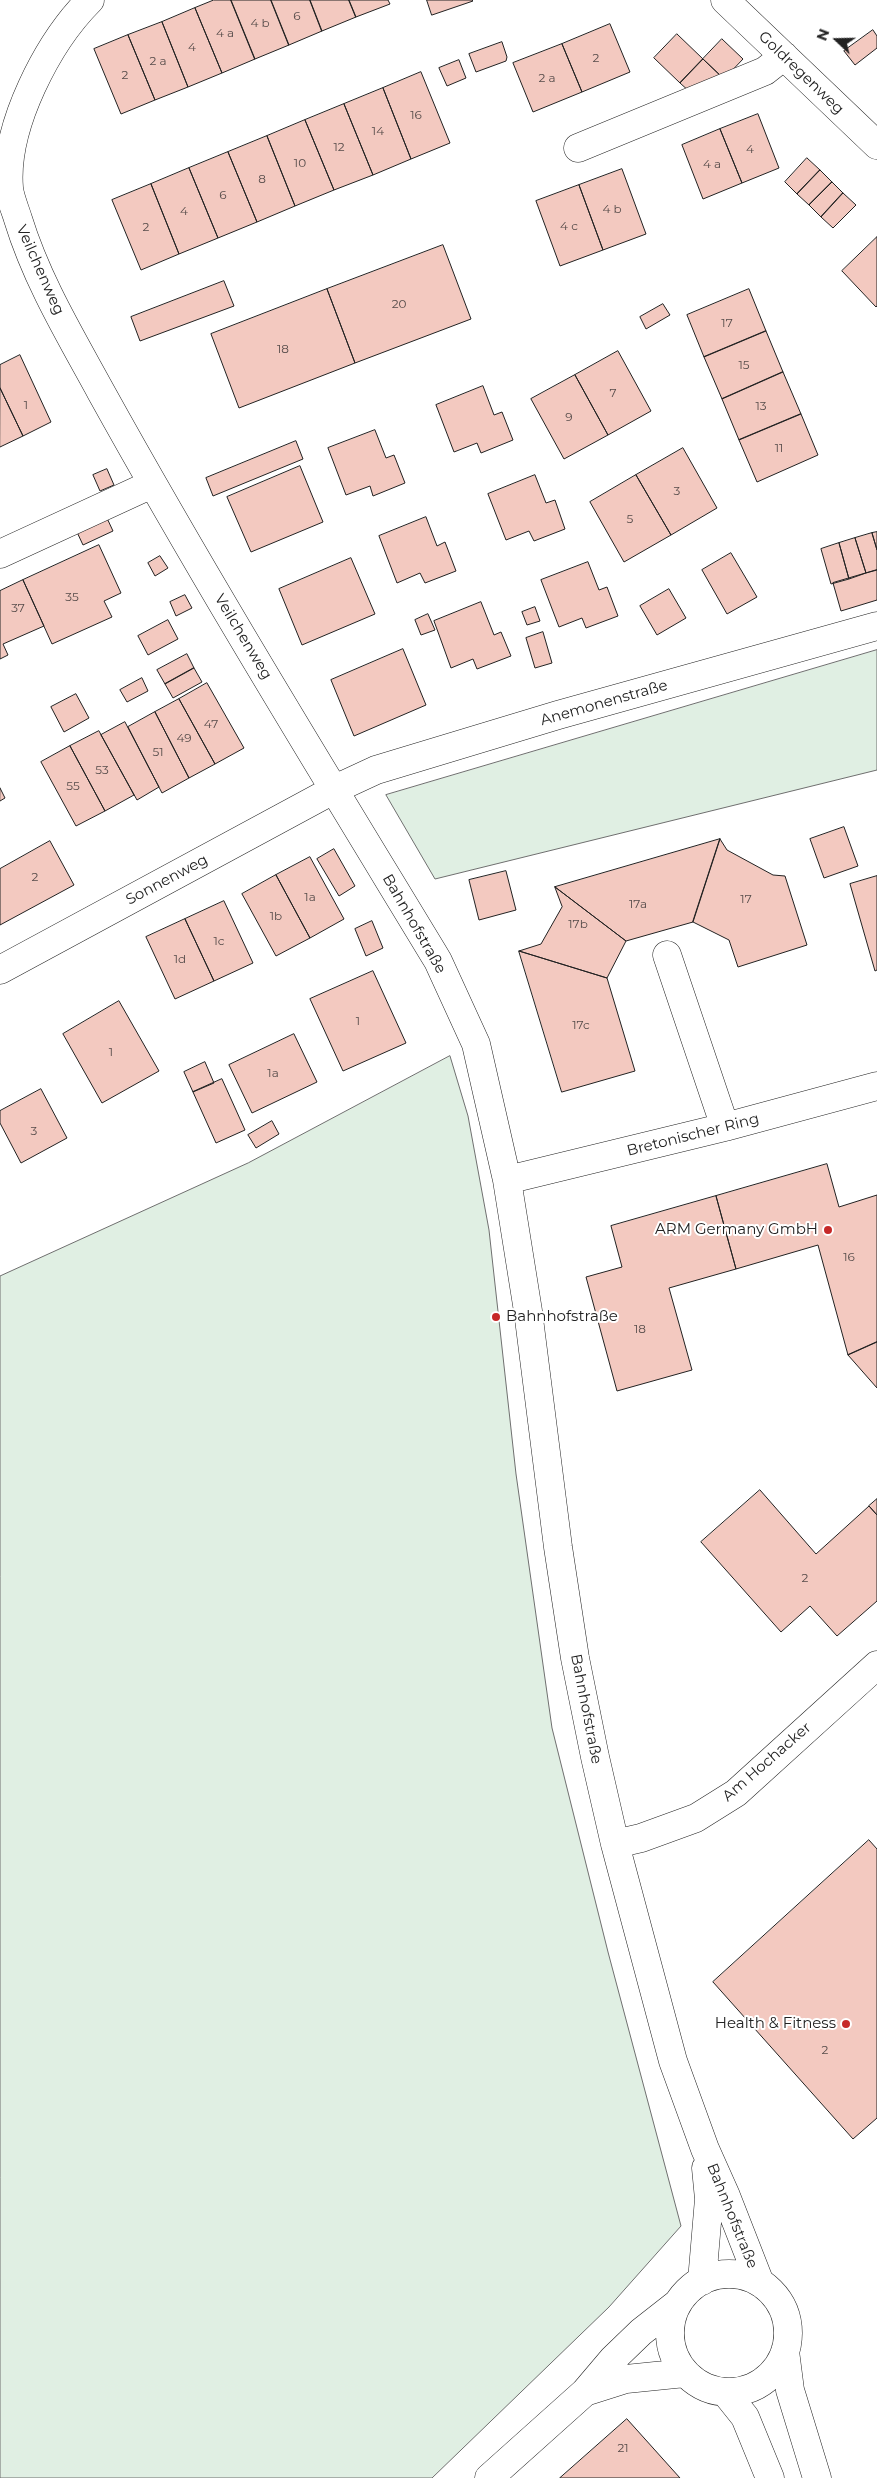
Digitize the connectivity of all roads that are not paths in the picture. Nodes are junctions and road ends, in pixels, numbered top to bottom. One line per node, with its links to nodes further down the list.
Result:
1 (90, 0): 6 (street, Veilchenweg)
2 (725, 0): 3 (street, Goldregenweg)
3 (784, 56): 4 (street, Goldregenweg); 5 (street)
4 (877, 145)
5 (578, 148)
6 (152, 484): 7 (street); 9 (street, Veilchenweg)
7 (0, 554)
8 (877, 626): 9 (street, Anemonenstraße)
9 (335, 789): 11 (street, Sonnenweg); 14 (street, Bahnhofstraße)
10 (667, 955): 13 (street)
11 (0, 970)
12 (877, 1086): 13 (street, Bretonischer Ring)
13 (726, 1127): 14 (street, Bretonischer Ring)
14 (508, 1180): 16 (street, Bahnhofstraße)
15 (877, 1665): 16 (street, Am Hochacker)
16 (615, 1844): 17 (street, Bahnhofstraße)
17 (705, 2149): 18 (street, Bahnhofstraße); 19 (street, Bahnhofstraße)
18 (702, 2281): 19 (street, Bahnhofstraße); 20 (street, Bahnhofstraße)
19 (760, 2283): 21 (street, Bahnhofstraße)
20 (678, 2303): 22 (street, Bahnhofstraße); 23 (street)
21 (785, 2350): 24 (street, Bahnhofstraße); 27 (street, Bahnhofstraße)
22 (685, 2372): 23 (street); 24 (street, Bahnhofstraße)
23 (586, 2392): 25 (street)
24 (725, 2392): 26 (street)
25 (489, 2478)
26 (770, 2478)
27 (817, 2478)

